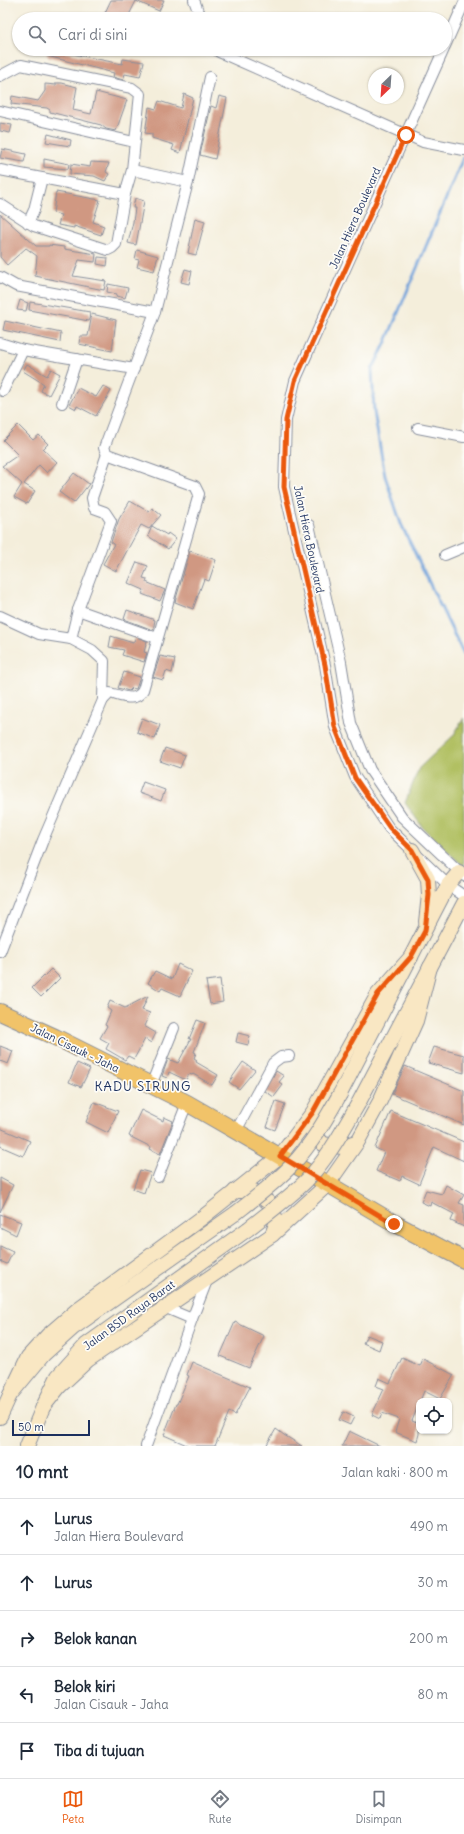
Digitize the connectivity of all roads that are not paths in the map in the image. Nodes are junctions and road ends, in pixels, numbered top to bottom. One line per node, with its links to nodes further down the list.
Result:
1 (194, 0): 3 (street)
2 (464, 3): 4 (street)
3 (198, 12)
4 (452, 30)
5 (228, 56): 10 (street)
6 (441, 56): 10 (street, Jalan Hiera Boulevard)
7 (0, 76): 11 (street)
8 (210, 77): 16 (street)
9 (0, 111): 11 (street)
10 (406, 135): 12 (street); 40 (street, Jalan Hiera Boulevard)
11 (134, 142): 14 (street)
12 (464, 150)
13 (0, 170): 15 (street)
14 (132, 170): 16 (street); 17 (street)
15 (42, 178): 17 (street); 19 (street)
16 (188, 182): 21 (street)
17 (125, 194): 19 (street)
18 (0, 204): 19 (street)
19 (28, 222)
20 (0, 277): 21 (street)
21 (155, 312): 25 (street)
22 (0, 344): 23 (street)
23 (23, 350): 24 (street); 26 (street)
24 (78, 360): 25 (street); 28 (street)
25 (134, 369): 31 (street)
26 (4, 378): 27 (street)
27 (2, 391)
28 (62, 403)
29 (418, 428): 30 (street)
30 (464, 437)
31 (107, 454): 35 (street); 37 (street)
32 (309, 525): 39 (street, Jalan Hiera Boulevard)
33 (464, 547): 34 (street)
34 (445, 554)
35 (78, 610): 37 (street); 38 (street)
36 (0, 616): 38 (street)
37 (157, 638): 41 (street)
38 (71, 639): 41 (street)
39 (341, 662): 40 (street); 43 (street, Jalan Hiera Boulevard)
40 (325, 665): 42 (street, Jalan Hiera Boulevard)
41 (103, 700): 50 (street)
42 (412, 850): 44 (street, Jalan Hiera Boulevard); 48 (main road)
43 (461, 874): 44 (main road)
44 (448, 885): 45 (street, Jalan Hiera Boulevard); 48 (main road)
45 (464, 896)
46 (464, 903): 49 (main road)
47 (464, 924): 49 (main road)
48 (425, 931): 51 (main road)
49 (444, 942): 52 (main road)
50 (0, 952)
51 (411, 957): 58 (main road); 70 (main road, Jalan BSD Raya Barat, bridge)
52 (430, 968): 60 (main road); 71 (main road, Jalan BSD Raya Barat, bridge)
53 (0, 1012): 56 (main road, Jalan Cisauk - Jaha)
54 (174, 1028): 56 (street)
55 (289, 1056): 59 (street)
56 (151, 1085): 57 (main road, Jalan Cisauk - Jaha)
57 (187, 1104): 59 (main road, Jalan Cisauk - Jaha); 62 (street)
58 (313, 1112): 60 (main road); 61 (main road)
59 (236, 1131): 61 (main road, Jalan Cisauk - Jaha)
60 (358, 1141): 63 (main road)
61 (280, 1156): 63 (main road, Jalan Cisauk - Jaha); 64 (main road)
62 (158, 1177)
63 (328, 1184): 65 (main road); 66 (main road, Jalan Cisauk - Jaha)
64 (235, 1191): 65 (main road); 70 (main road)
65 (272, 1235): 67 (main road)
66 (464, 1260)
67 (208, 1278): 68 (main road); 69 (street)
68 (166, 1308): 69 (street); 71 (main road)
69 (192, 1319): 74 (street)
70 (10, 1395): 72 (main road, Jalan BSD Raya Barat)
71 (43, 1407): 73 (main road, Jalan BSD Raya Barat)
72 (0, 1417)
73 (27, 1446)
74 (146, 1446)

